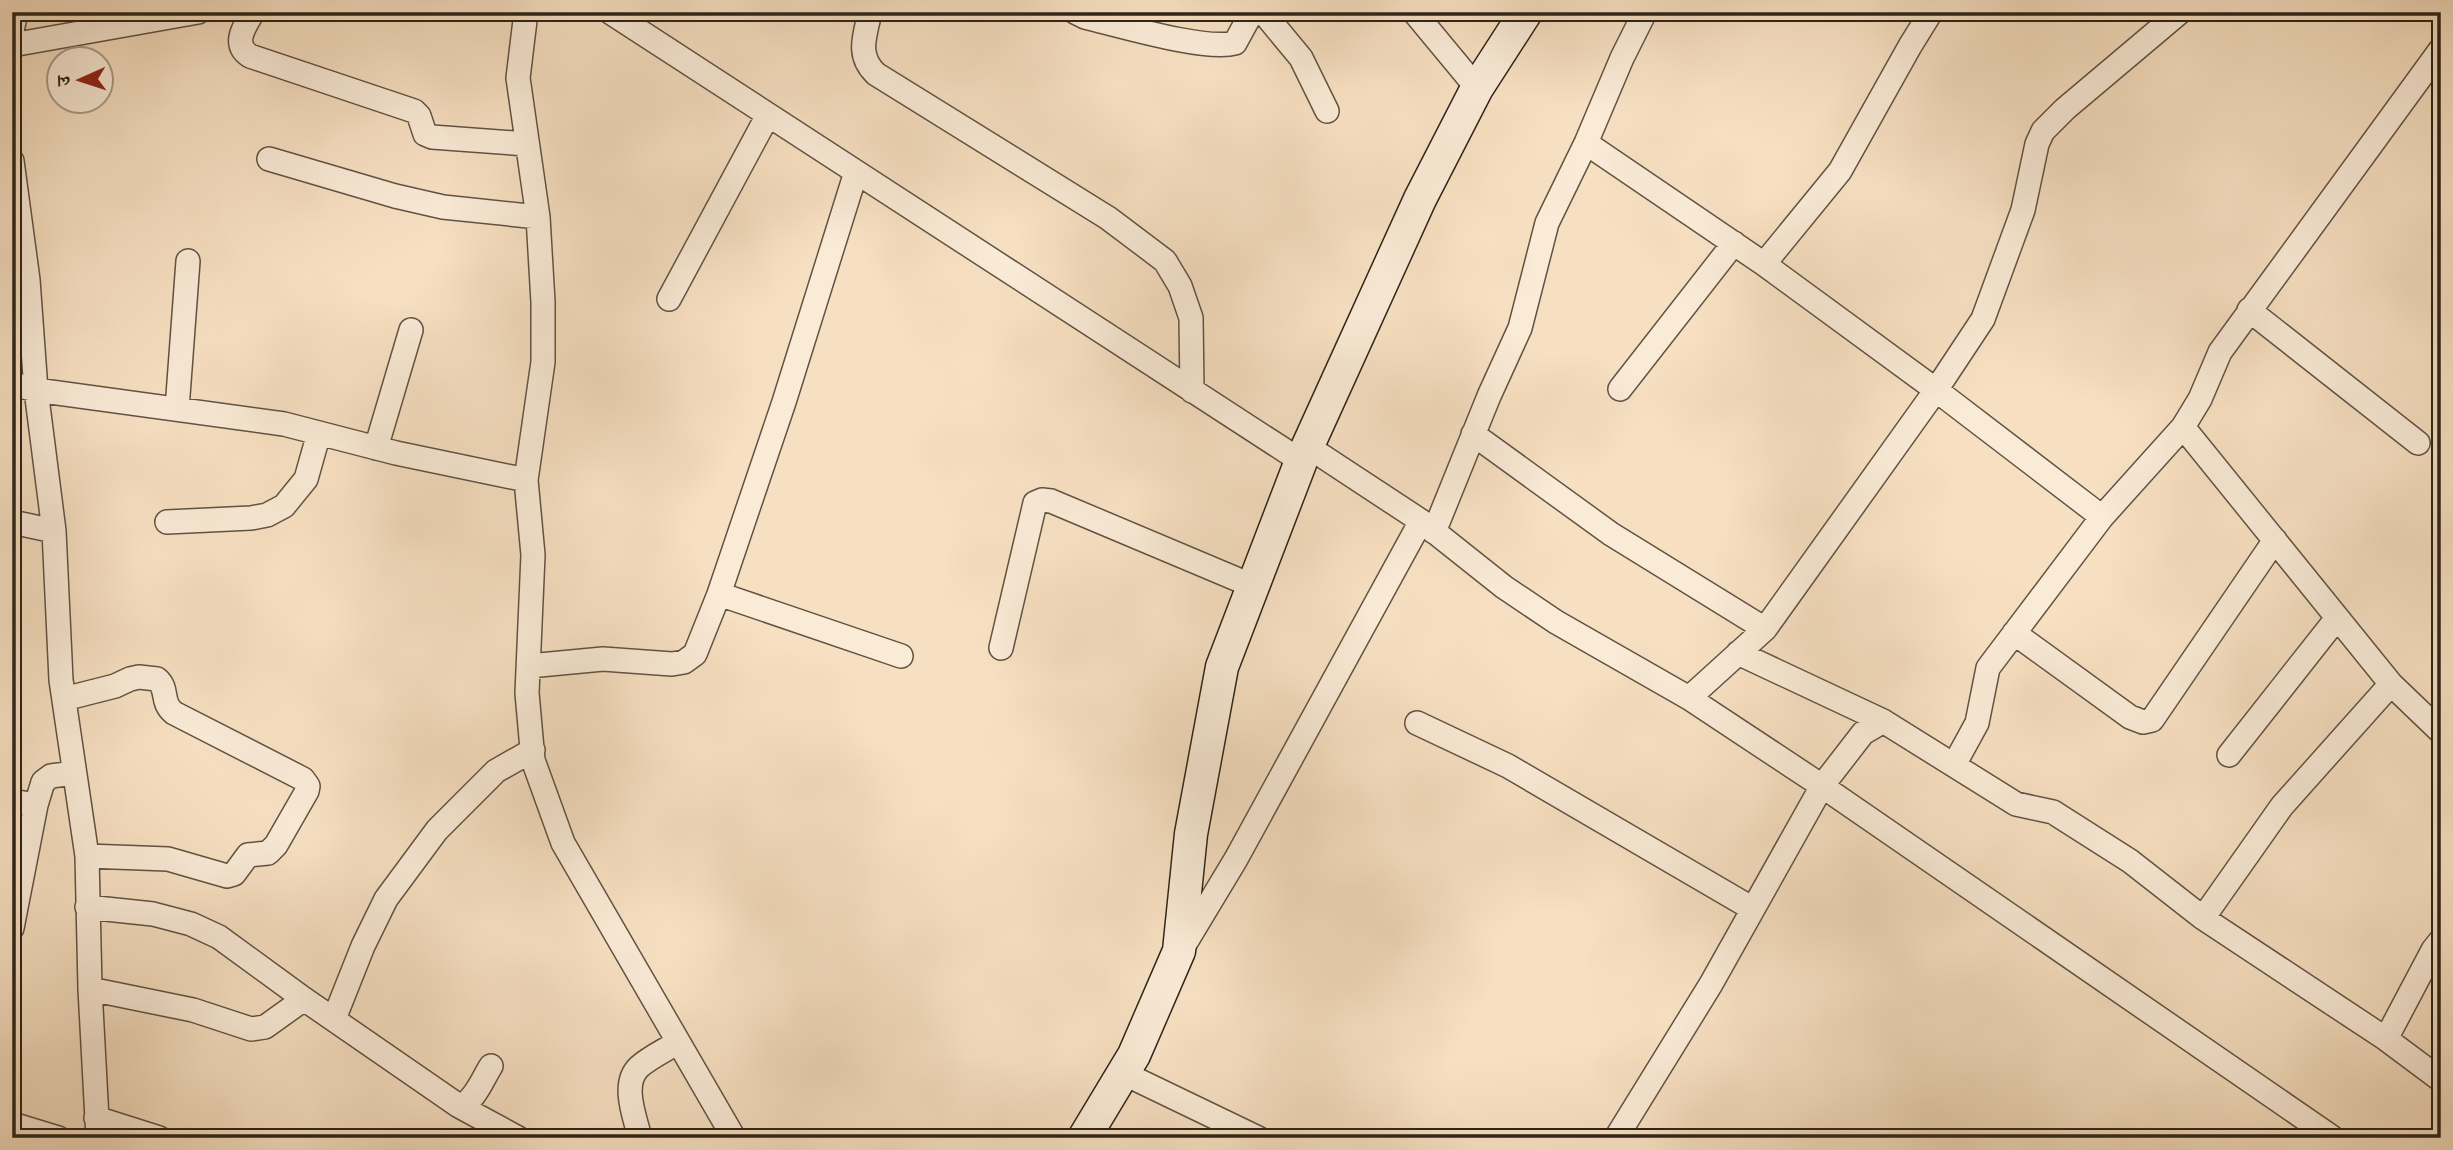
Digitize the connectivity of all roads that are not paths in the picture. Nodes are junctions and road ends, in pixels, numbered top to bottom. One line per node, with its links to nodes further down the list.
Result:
1 (16, 12): 15 (street)
2 (198, 12): 16 (street)
3 (253, 12): 22 (street)
4 (526, 12): 22 (street)
5 (610, 12): 20 (street)
6 (870, 12): 37 (street)
7 (1075, 12): 8 (street)
8 (1252, 12)
9 (1264, 12): 19 (street)
10 (1414, 12): 18 (street)
11 (1526, 12): 18 (street)
12 (1646, 12): 21 (street)
13 (1931, 12): 29 (street)
14 (2178, 13): 36 (street)
15 (12, 31)
16 (12, 45)
17 (2441, 49): 31 (street)
18 (1477, 88): 44 (street)
19 (1327, 111)
20 (768, 115): 25 (street); 30 (street)
21 (1586, 143): 27 (street); 41 (street)
22 (527, 144): 26 (street)
23 (269, 159): 26 (street)
24 (12, 161): 35 (street)
25 (856, 172): 37 (street); 53 (street)
26 (538, 217): 45 (street)
27 (1734, 243): 29 (street); 34 (street)
28 (188, 261): 38 (street)
29 (1764, 264): 36 (street)
30 (669, 299)
31 (2249, 310): 39 (street); 42 (street)
32 (411, 330): 43 (street)
33 (12, 384): 35 (street)
34 (1620, 389)
35 (36, 390): 38 (street); 50 (street)
36 (1936, 390): 46 (street); 55 (street)
37 (1192, 391): 44 (street)
38 (177, 409): 40 (street)
39 (2183, 427): 46 (street); 51 (street)
40 (319, 433): 43 (street); 48 (street)
41 (1473, 434): 49 (street); 55 (street)
42 (2418, 443)
43 (376, 448): 45 (street)
44 (1304, 454): 49 (street); 52 (street)
45 (526, 480): 60 (street)
46 (2102, 517): 56 (street)
47 (12, 522): 50 (street)
48 (167, 522)
49 (1427, 526): 62 (street); 80 (street)
50 (54, 531): 63 (street)
51 (2275, 540): 54 (street); 56 (street)
52 (1253, 586): 57 (street); 80 (street)
53 (719, 594): 59 (street); 60 (street)
54 (2337, 618): 61 (street); 68 (street)
55 (1765, 629): 58 (street)
56 (2014, 633): 69 (street)
57 (1001, 648)
58 (1738, 653): 62 (street); 69 (street)
59 (901, 656)
60 (529, 666): 67 (street)
61 (2391, 684): 66 (street); 77 (street)
62 (1689, 698): 71 (street)
63 (64, 699): 70 (street); 74 (street)
64 (1417, 723): 76 (street)
65 (1875, 726): 71 (street)
66 (2441, 732)
67 (533, 750): 83 (street); 85 (street)
68 (2229, 755)
69 (1954, 765): 77 (street)
70 (74, 773): 73 (street); 74 (street)
71 (1822, 786): 76 (street); 100 (street)
72 (12, 801): 73 (street)
73 (36, 805): 78 (street)
74 (87, 856): 75 (street)
75 (87, 907): 81 (street); 82 (street)
76 (1753, 909): 99 (street)
77 (2203, 918): 84 (street)
78 (12, 928)
79 (2441, 940): 84 (street)
80 (1176, 959): 87 (street)
81 (90, 989): 82 (street); 91 (street)
82 (303, 999): 83 (street)
83 (334, 1019): 89 (street)
84 (2386, 1039): 88 (street)
85 (678, 1042): 95 (street); 96 (street)
86 (491, 1066): 89 (street)
87 (1123, 1073): 97 (street); 98 (street)
88 (2441, 1080)
89 (459, 1106): 94 (street)
90 (12, 1124): 92 (street)
91 (97, 1128): 93 (street)
92 (58, 1138)
93 (159, 1138)
94 (518, 1138)
95 (640, 1138)
96 (734, 1138)
97 (1084, 1138)
98 (1258, 1138)
99 (1616, 1138)
100 (2333, 1138)

